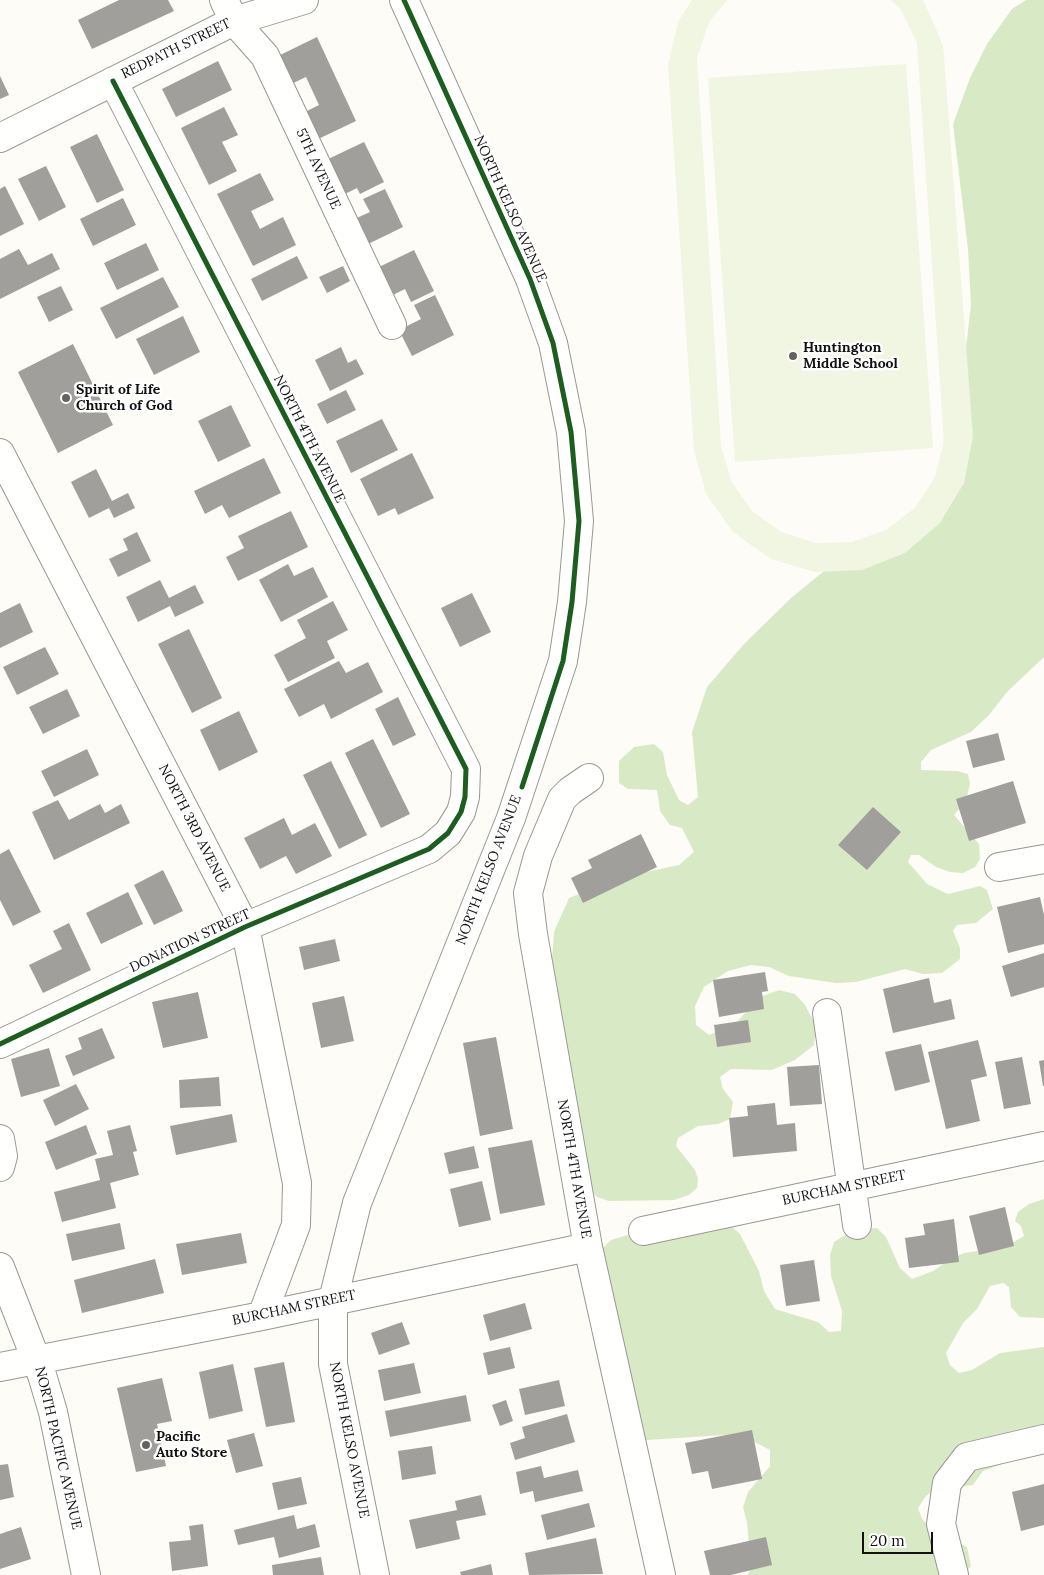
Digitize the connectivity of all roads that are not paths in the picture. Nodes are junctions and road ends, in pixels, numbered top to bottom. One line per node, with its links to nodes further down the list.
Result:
1 (304, 0): 3 (street, REDPATH STREET)
2 (404, 0): 23 (street, NORTH KELSO AVENUE)
3 (229, 10): 4 (street, REDPATH STREET); 6 (street, 5TH AVENUE)
4 (113, 80): 5 (street, REDPATH STREET); 9 (street, NORTH 4TH AVENUE)
5 (0, 138)
6 (392, 325)
7 (0, 453): 12 (street, NORTH 3RD AVENUE)
8 (590, 778): 21 (street, NORTH 4TH AVENUE)
9 (462, 812): 12 (street, DONATION STREET)
10 (1044, 859): 11 (street)
11 (999, 867)
12 (245, 927): 14 (street, DONATION STREET); 24 (street, NORTH 3RD AVENUE)
13 (827, 1013): 18 (street)
14 (0, 1044)
15 (0, 1139): 17 (street)
16 (1044, 1146): 18 (street, BURCHAM STREET)
17 (0, 1166)
18 (852, 1186): 19 (street); 20 (street, BURCHAM STREET)
19 (858, 1225)
20 (643, 1231)
21 (588, 1247): 23 (street, BURCHAM STREET); 30 (street, NORTH 4TH AVENUE)
22 (0, 1267): 25 (street, NORTH PACIFIC AVENUE)
23 (332, 1300): 24 (street, BURCHAM STREET); 29 (street, NORTH KELSO AVENUE)
24 (262, 1316): 25 (street, BURCHAM STREET)
25 (38, 1360): 26 (street, BURCHAM STREET); 28 (street, NORTH PACIFIC AVENUE)
26 (0, 1367)
27 (1044, 1439): 31 (street)
28 (86, 1575)
29 (375, 1575)
30 (661, 1575)
31 (954, 1575)

